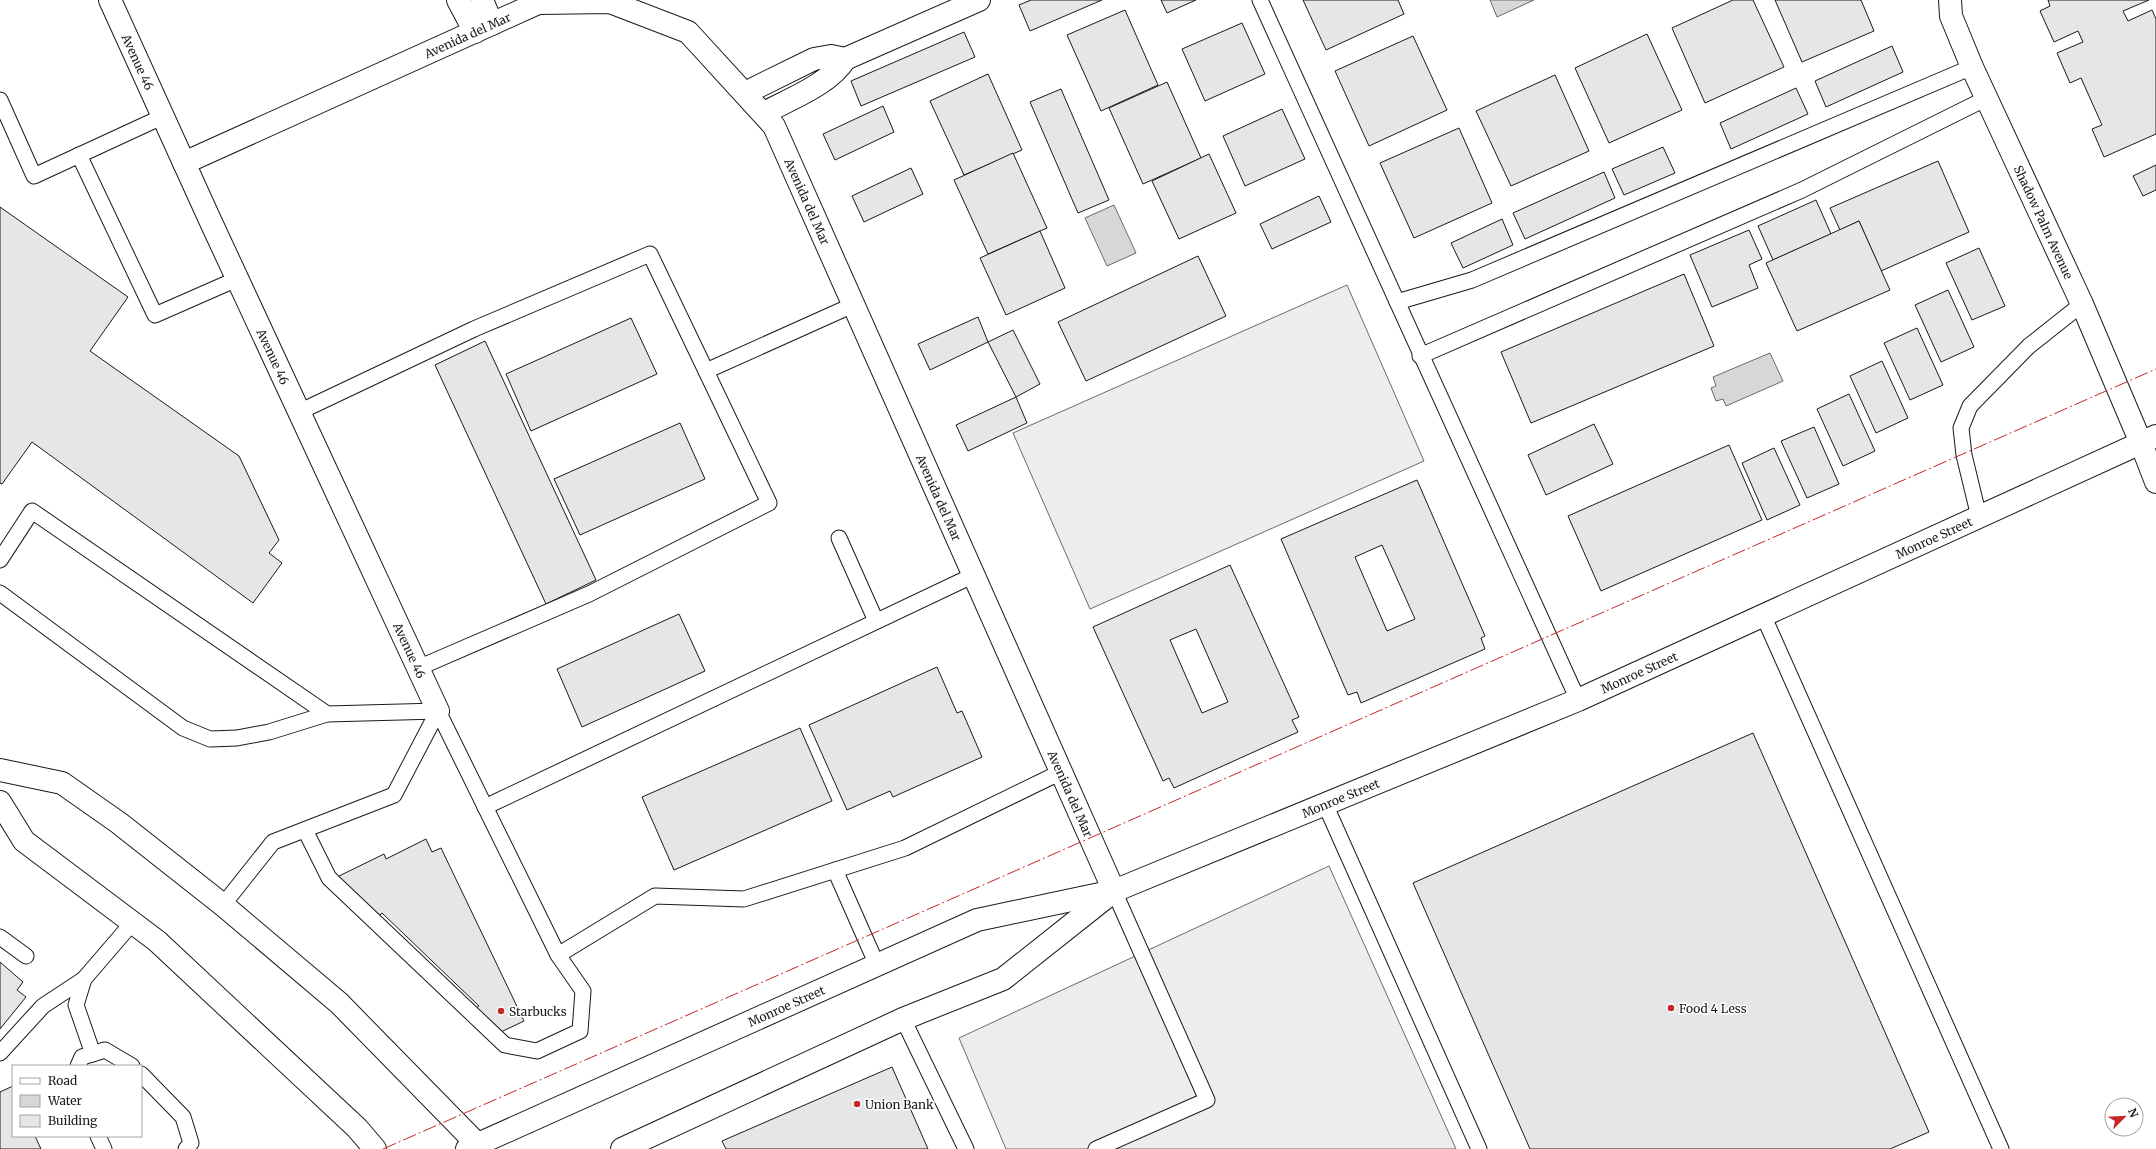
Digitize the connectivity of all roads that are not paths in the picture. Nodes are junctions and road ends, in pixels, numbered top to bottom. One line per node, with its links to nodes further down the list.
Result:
1 (110, 0): 14 (main road, Avenue 46)
2 (458, 0): 7 (main road)
3 (482, 0): 7 (main road)
4 (979, 0): 8 (main road)
5 (1260, 0): 18 (lane)
6 (1950, 0): 9 (main road, Shadow Palm Avenue)
7 (483, 28): 10 (main road, Avenida del Mar); 16 (main road, Avenida del Mar)
8 (845, 59): 10 (main road); 13 (main road)
9 (1972, 67): 11 (main road, Shadow Palm Avenue); 18 (lane)
10 (745, 93): 13 (main road, Avenida del Mar)
11 (1987, 98): 19 (main road, Shadow Palm Avenue); 21 (lane)
12 (0, 100): 15 (lane)
13 (764, 113): 20 (main road, Avenida del Mar)
14 (164, 116): 15 (lane); 16 (main road, Avenue 46)
15 (79, 155): 17 (lane)
16 (184, 164): 17 (main road, Avenue 46)
17 (237, 279): 23 (main road, Avenue 46)
18 (1397, 302): 21 (lane)
19 (2082, 304): 24 (main road, Shadow Palm Avenue); 26 (lane)
20 (853, 305): 22 (lane); 29 (main road, Avenida del Mar)
21 (1420, 356): 34 (lane)
22 (706, 371): 23 (lane); 33 (lane)
23 (298, 412): 33 (main road, Avenue 46)
24 (2148, 439): 25 (main road, Shadow Palm Avenue); 26 (main road, Monroe Street)
25 (2156, 482)
26 (1979, 517): 31 (main road, Monroe Street)
27 (838, 538): 32 (lane)
28 (0, 560): 36 (lane)
29 (974, 575): 32 (lane); 38 (main road, Avenida del Mar)
30 (0, 593): 36 (lane)
31 (1763, 615): 34 (main road, Monroe Street); 67 (lane)
32 (876, 621): 41 (lane)
33 (418, 668): 35 (main road, Avenue 46)
34 (1578, 700): 40 (main road, Monroe Street)
35 (438, 711): 36 (lane); 41 (lane); 42 (lane)
36 (327, 714)
37 (0, 770): 45 (main road)
38 (1061, 772): 43 (lane); 44 (main road, Avenida del Mar)
39 (0, 802): 46 (main road)
40 (1326, 804): 44 (main road, Monroe Street); 66 (lane)
41 (485, 807): 48 (lane)
42 (305, 830): 45 (lane); 48 (lane)
43 (835, 870): 48 (lane); 50 (lane)
44 (1114, 892): 50 (main road, Monroe Street); 52 (main road, Monroe Street); 65 (lane)
45 (223, 906): 59 (main road)
46 (133, 922): 51 (lane); 62 (main road)
47 (0, 937): 49 (lane)
48 (558, 955)
49 (26, 956)
50 (877, 965): 59 (main road, Monroe Street)
51 (84, 978): 53 (lane); 54 (lane)
52 (903, 1019): 63 (main road, Monroe Street); 64 (lane)
53 (0, 1053)
54 (93, 1054): 55 (lane); 56 (lane)
55 (78, 1065)
56 (130, 1065)
57 (142, 1075): 61 (lane)
58 (98, 1137): 60 (lane)
59 (475, 1147)
60 (104, 1149)
61 (186, 1149)
62 (375, 1149)
63 (622, 1149)
64 (966, 1149)
65 (1096, 1149)
66 (1479, 1149)
67 (2001, 1149)

